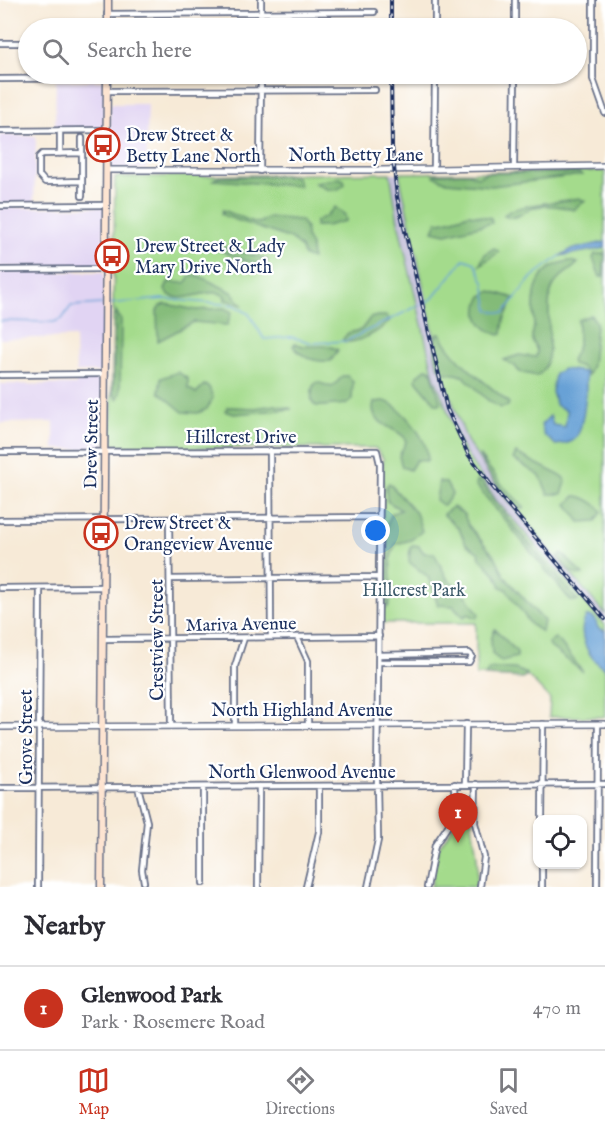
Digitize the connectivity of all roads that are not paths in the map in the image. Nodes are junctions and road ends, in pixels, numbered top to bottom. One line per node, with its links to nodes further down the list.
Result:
1 (108, 0): 8 (main road)
2 (261, 0): 7 (street)
3 (435, 0): 11 (street)
4 (515, 0): 12 (street)
5 (593, 0): 24 (street)
6 (374, 12): 7 (street)
7 (261, 13): 8 (street); 10 (street)
8 (108, 14): 9 (main road)
9 (108, 18)
10 (261, 18)
11 (435, 18)
12 (515, 18)
13 (18, 42): 14 (street)
14 (0, 43)
15 (0, 78): 16 (street)
16 (18, 78)
17 (107, 84): 23 (main road, Drew Street)
18 (261, 84): 21 (street)
19 (435, 84): 33 (street)
20 (515, 84): 32 (street)
21 (261, 90): 22 (street); 23 (street); 35 (street)
22 (375, 90)
23 (107, 91): 27 (main road, Drew Street)
24 (605, 114)
25 (0, 130): 26 (street)
26 (60, 130): 27 (street); 30 (street)
27 (107, 130): 34 (main road, Drew Street)
28 (82, 138): 29 (street)
29 (82, 153): 30 (street); 36 (street)
30 (60, 154): 36 (street)
31 (605, 166): 32 (street, North Betty Lane)
32 (514, 168): 33 (street, North Betty Lane)
33 (434, 169): 35 (street, North Betty Lane)
34 (107, 170): 35 (street, North Betty Lane); 38 (main road, Drew Street)
35 (260, 171)
36 (82, 181): 37 (street)
37 (82, 196)
38 (107, 205): 39 (street); 40 (main road, Drew Street)
39 (0, 206)
40 (106, 269): 41 (street); 42 (main road, Drew Street)
41 (0, 270)
42 (107, 374): 43 (street); 45 (main road, Drew Street)
43 (0, 375)
44 (270, 450): 45 (street, Hillcrest Drive); 47 (street, Hillcrest Drive); 48 (street)
45 (105, 451): 46 (street, Hillcrest Drive); 49 (main road, Drew Street)
46 (0, 452)
47 (379, 517): 48 (street); 52 (street)
48 (270, 518): 50 (street); 53 (street)
49 (104, 519): 50 (street); 51 (street); 55 (main road, Drew Street)
50 (170, 519): 54 (street, Crestview Street)
51 (0, 520)
52 (379, 577): 53 (street); 58 (street)
53 (270, 578): 54 (street); 59 (street)
54 (170, 579): 61 (street, Crestview Street)
55 (104, 587): 57 (street); 63 (main road, Drew Street)
56 (0, 588): 57 (street)
57 (40, 588): 75 (street, Grove Street)
58 (379, 636): 60 (street, Mariva Avenue); 64 (street)
59 (271, 637): 60 (street, Mariva Avenue); 62 (street, Mariva Avenue)
60 (297, 637): 70 (street)
61 (170, 638): 62 (street, Mariva Avenue); 63 (street, Mariva Avenue); 73 (street, Crestview Street)
62 (244, 638): 69 (street)
63 (103, 639): 72 (main road, Drew Street)
64 (379, 655): 65 (street); 65 (street)
65 (379, 662): 71 (street)
66 (466, 724): 67 (street, North Highland Avenue); 71 (street, North Highland Avenue); 79 (street)
67 (543, 724): 68 (street, North Highland Avenue); 81 (street)
68 (602, 724): 76 (street)
69 (235, 725): 70 (street, North Highland Avenue); 73 (street, North Highland Avenue)
70 (308, 725): 71 (street, North Highland Avenue)
71 (378, 725): 82 (street)
72 (103, 726): 73 (street, North Highland Avenue); 75 (street, North Highland Avenue); 89 (main road, Drew Street)
73 (171, 726)
74 (0, 727): 75 (street, North Highland Avenue)
75 (39, 727): 88 (street, Grove Street)
76 (598, 783): 77 (street, North Glenwood Avenue); 81 (street, North Glenwood Avenue); 102 (street)
77 (605, 783)
78 (455, 784): 79 (street, North Glenwood Avenue); 82 (street, North Glenwood Avenue); 99 (street)
79 (465, 784): 80 (street, North Glenwood Avenue)
80 (476, 784): 81 (street, North Glenwood Avenue); 100 (street)
81 (543, 784): 90 (street)
82 (377, 785): 84 (street, North Glenwood Avenue); 98 (street)
83 (259, 786): 84 (street, North Glenwood Avenue); 86 (street, North Glenwood Avenue); 96 (street)
84 (319, 786): 97 (street)
85 (138, 787): 86 (street, North Glenwood Avenue); 89 (street, North Glenwood Avenue); 92 (street)
86 (203, 787): 93 (street)
87 (0, 788): 88 (street, North Glenwood Avenue)
88 (39, 788): 89 (street, North Glenwood Avenue); 94 (street, Grove Street)
89 (102, 788): 95 (main road, Drew Street)
90 (543, 815)
91 (542, 869): 101 (street)
92 (144, 882)
93 (203, 884)
94 (38, 887)
95 (101, 887)
96 (258, 887)
97 (306, 887)
98 (368, 887)
99 (427, 887)
100 (480, 887)
101 (542, 887)
102 (597, 887)

